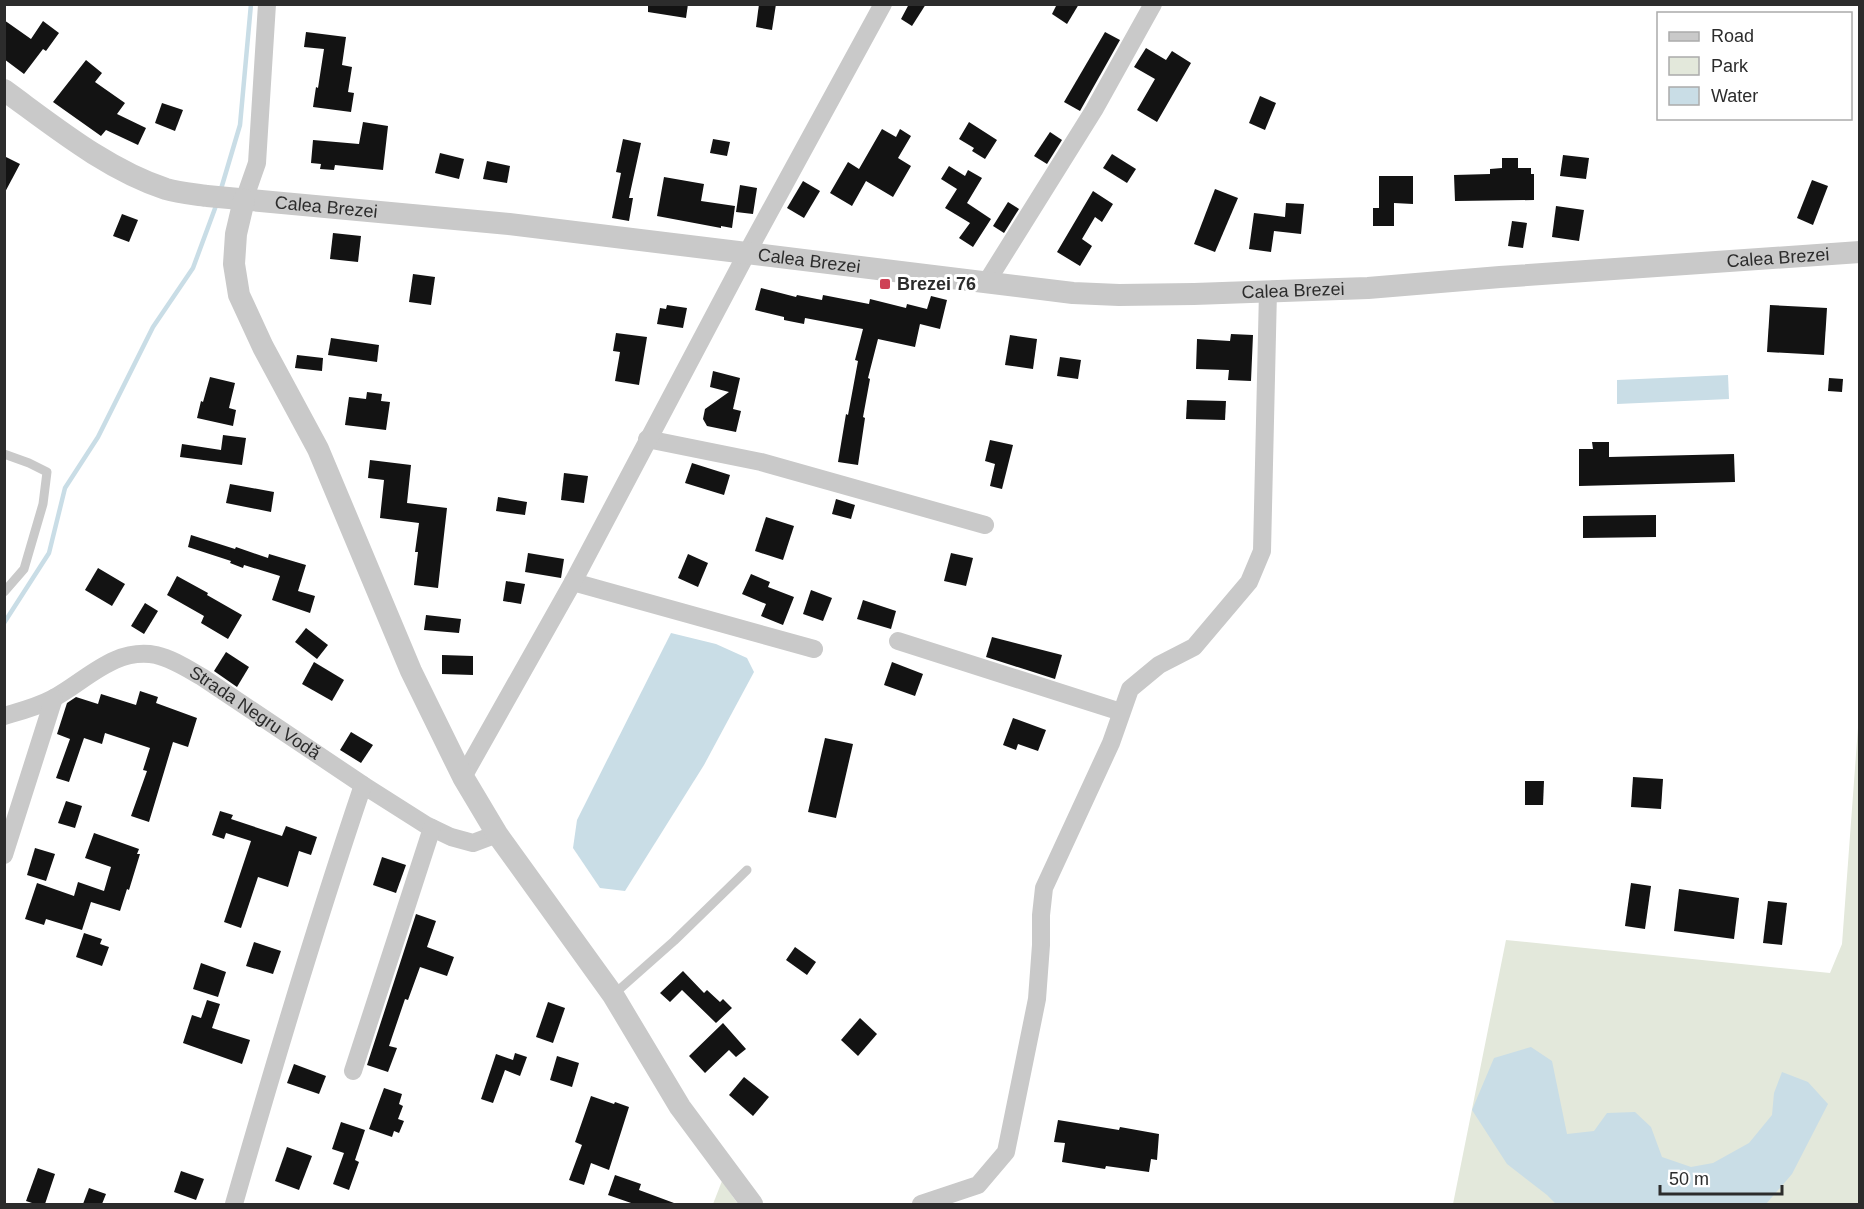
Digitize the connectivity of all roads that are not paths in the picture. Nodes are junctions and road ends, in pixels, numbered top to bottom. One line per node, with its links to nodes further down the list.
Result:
1 (267, 4): 5 (street)
2 (883, 4): 7 (street)
3 (1153, 4): 8 (street)
4 (4, 90): 5 (street, Calea Brezei)
5 (243, 200): 7 (street, Calea Brezei); 20 (street)
6 (1860, 252): 9 (street, Calea Brezei)
7 (747, 253): 8 (street, Calea Brezei); 10 (street)
8 (986, 283): 9 (street, Calea Brezei)
9 (1268, 291): 18 (street)
10 (647, 440): 12 (street); 13 (street)
11 (4, 454): 14 (lane)
12 (985, 525)
13 (573, 582): 16 (street); 20 (street)
14 (4, 592)
15 (898, 640): 18 (street)
16 (814, 649)
17 (54, 698): 19 (street, Strada Negru Vodă); 21 (street, Strada Negru Vodă); 24 (street)
18 (1121, 712): 30 (street)
19 (4, 716)
20 (463, 777): 23 (street)
21 (363, 785): 22 (street, Strada Negru Vodă); 28 (street)
22 (432, 828): 23 (street, Strada Negru Vodă); 27 (street)
23 (497, 834): 26 (street)
24 (4, 855)
25 (747, 870): 26 (lane)
26 (612, 995): 29 (street)
27 (353, 1071)
28 (234, 1204)
29 (752, 1204)
30 (921, 1204)

